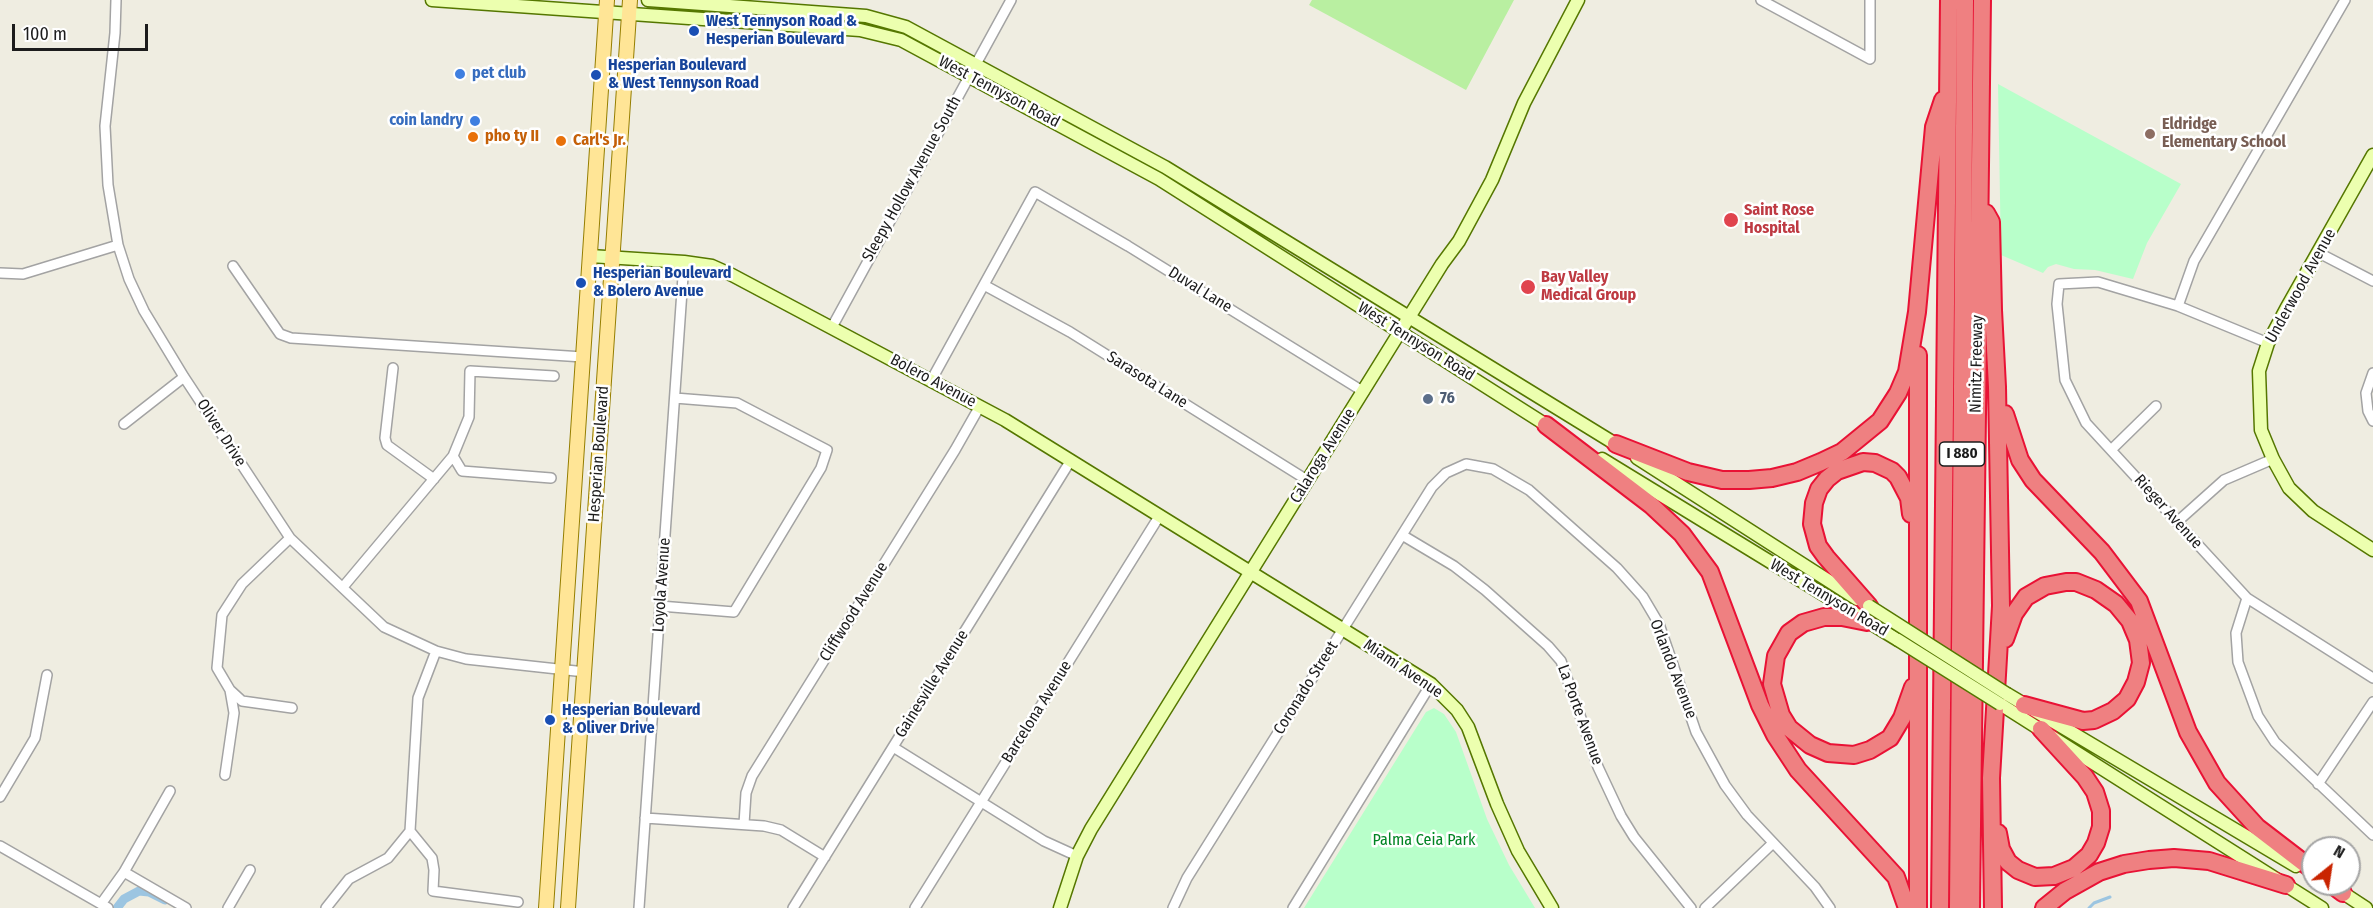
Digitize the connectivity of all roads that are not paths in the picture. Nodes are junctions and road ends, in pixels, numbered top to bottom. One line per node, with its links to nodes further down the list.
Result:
1 (116, 0): 20 (street, Oliver Drive)
2 (432, 0): 13 (main road, West Tennyson Road)
3 (630, 0): 14 (main road, Hesperian Boulevard)
4 (648, 0): 15 (main road, West Tennyson Road)
5 (1011, 0): 15 (street, Sleepy Hollow Avenue South)
6 (1578, 0): 31 (main road, Calaroga Avenue)
7 (1761, 0): 8 (street)
8 (1870, 0)
9 (1949, 0): 17 (highway, Nimitz Freeway / I 880)
10 (1965, 0): 125 (highway, I 880)
11 (1982, 0): 19 (highway, Nimitz Freeway / I 880)
12 (2345, 0): 29 (street)
13 (607, 6): 14 (main road, West Tennyson Road); 22 (main road, Hesperian Boulevard)
14 (629, 15): 16 (main road, West Tennyson Road); 23 (main road, Hesperian Boulevard)
15 (975, 64): 16 (street, Sleepy Hollow Avenue South); 31 (main road, West Tennyson Road)
16 (969, 76): 32 (street, Sleepy Hollow Avenue South); 33 (main road, West Tennyson Road)
17 (1948, 85): 30 (highway); 124 (highway, Nimitz Freeway / I 880)
18 (2372, 159): 21 (main road, Underwood Avenue)
19 (1980, 201): 41 (highway); 126 (highway, Nimitz Freeway / I 880)
20 (118, 245): 26 (street); 39 (street, Oliver Drive)
21 (2319, 252): 27 (street); 34 (main road, Underwood Avenue)
22 (590, 256): 23 (main road, Bolero Avenue); 35 (main road, Hesperian Boulevard)
23 (612, 257): 24 (main road, Bolero Avenue); 72 (main road, Hesperian Boulevard)
24 (684, 262): 32 (main road, Bolero Avenue); 43 (street, Loyola Avenue)
25 (233, 266): 35 (street)
26 (0, 273)
27 (2373, 281)
28 (984, 285): 40 (street); 42 (street, Duval Lane); 57 (street, Sarasota Lane)
29 (2178, 306): 34 (street); 50 (street, Rieger Avenue)
30 (1917, 312): 49 (highway); 64 (highway)
31 (1409, 317): 33 (main road, Calaroga Avenue); 49 (main road, West Tennyson Road)
32 (832, 327): 40 (main road, Bolero Avenue)
33 (1400, 332): 42 (main road, Calaroga Avenue); 48 (main road, West Tennyson Road)
34 (2268, 343): 52 (main road, Underwood Avenue)
35 (583, 357): 71 (main road, Hesperian Boulevard)
36 (393, 368): 56 (street)
37 (2373, 373): 46 (street)
38 (554, 376): 51 (street)
39 (184, 377): 47 (street); 61 (street, Oliver Drive)
40 (932, 379): 44 (main road, Bolero Avenue)
41 (1997, 387): 78 (highway); 98 (highway)
42 (1364, 392): 57 (main road, Calaroga Avenue)
43 (675, 398): 67 (street, Loyola Avenue); 67 (street)
44 (980, 406): 53 (main road, Bolero Avenue); 91 (street, Cliffwood Avenue)
45 (2156, 406): 50 (street)
46 (2373, 421)
47 (124, 424)
48 (1546, 425): 68 (main road, West Tennyson Road); 122 (highway)
49 (1616, 444): 68 (main road, West Tennyson Road)
50 (2111, 450): 59 (street, Rieger Avenue)
51 (453, 456): 55 (street); 56 (street)
52 (2272, 459): 59 (street); 62 (main road, Underwood Avenue)
53 (1071, 460): 58 (main road, Bolero Avenue); 83 (street, Gainesville Avenue)
54 (1446, 473): 60 (street, Coronado Street); 94 (street, Orlando Avenue)
55 (551, 478)
56 (434, 479): 65 (street)
57 (1307, 480): 63 (main road, Calaroga Avenue)
58 (1160, 515): 63 (main road, Bolero Avenue); 89 (street, Barcelona Avenue)
59 (2176, 522): 66 (street, Rieger Avenue)
60 (1402, 535): 69 (street, Coronado Street); 119 (street, La Porte Avenue)
61 (290, 538): 65 (street, Oliver Drive); 77 (street)
62 (2373, 550)
63 (1251, 572): 69 (main road, Miami Avenue); 96 (main road, Calaroga Avenue)
64 (1918, 574): 68 (highway); 74 (highway)
65 (343, 587): 70 (street, Oliver Drive)
66 (2247, 598): 75 (street, Rieger Avenue); 86 (street)
67 (660, 606): 90 (street, Loyola Avenue)
68 (1868, 614): 74 (highway); 78 (main road, West Tennyson Road, bridge); 78 (main road, West Tennyson Road, bridge)
69 (1343, 629): 76 (main road, Miami Avenue); 116 (street, Coronado Street)
70 (436, 651): 71 (street, Oliver Drive); 92 (street)
71 (563, 669): 72 (street, Oliver Drive); 110 (main road, Hesperian Boulevard)
72 (585, 672): 111 (main road, Hesperian Boulevard)
73 (47, 675): 88 (street)
74 (1917, 678): 123 (highway)
75 (2373, 678)
76 (1431, 684): 117 (street); 118 (main road, Miami Avenue)
77 (230, 690): 81 (street); 84 (street)
78 (2001, 695): 80 (main road, West Tennyson Road); 80 (highway); 82 (main road, West Tennyson Road); 85 (highway)
79 (2373, 702): 86 (street)
80 (2024, 705): 99 (main road, West Tennyson Road)
81 (292, 708)
82 (2041, 729): 85 (highway); 102 (main road, West Tennyson Road)
83 (894, 747): 89 (street); 97 (street, Gainesville Avenue)
84 (225, 775)
85 (1991, 778): 127 (highway)
86 (2318, 784): 93 (street)
87 (170, 790): 101 (street)
88 (0, 797)
89 (981, 802): 96 (street); 114 (street, Barcelona Avenue)
90 (645, 818): 91 (street); 112 (street, Loyola Avenue)
91 (744, 824): 97 (street)
92 (410, 831): 105 (street); 109 (street)
93 (2373, 835)
94 (1773, 843): 120 (street); 121 (street, Orlando Avenue)
95 (0, 846): 106 (street)
96 (1077, 856): 115 (main road, Calaroga Avenue)
97 (825, 857): 113 (street, Gainesville Avenue)
98 (2301, 861)
99 (2301, 868)
100 (250, 870): 108 (street)
101 (124, 872): 106 (street); 107 (street)
102 (2286, 885): 128 (highway); 129 (main road, West Tennyson Road)
103 (2348, 896): 130 (main road)
104 (518, 902): 105 (street)
105 (492, 903)
106 (105, 906)
107 (186, 908)
108 (228, 908)
109 (326, 908)
110 (546, 908)
111 (568, 908)
112 (639, 908)
113 (793, 908)
114 (915, 908)
115 (1060, 908)
116 (1173, 908)
117 (1293, 908)
118 (1552, 908)
119 (1691, 908)
120 (1705, 908)
121 (1830, 908)
122 (1907, 908)
123 (1918, 908)
124 (1940, 908)
125 (1958, 908)
126 (1971, 908)
127 (1993, 908)
128 (2044, 908)
129 (2322, 908)
130 (2366, 908)

